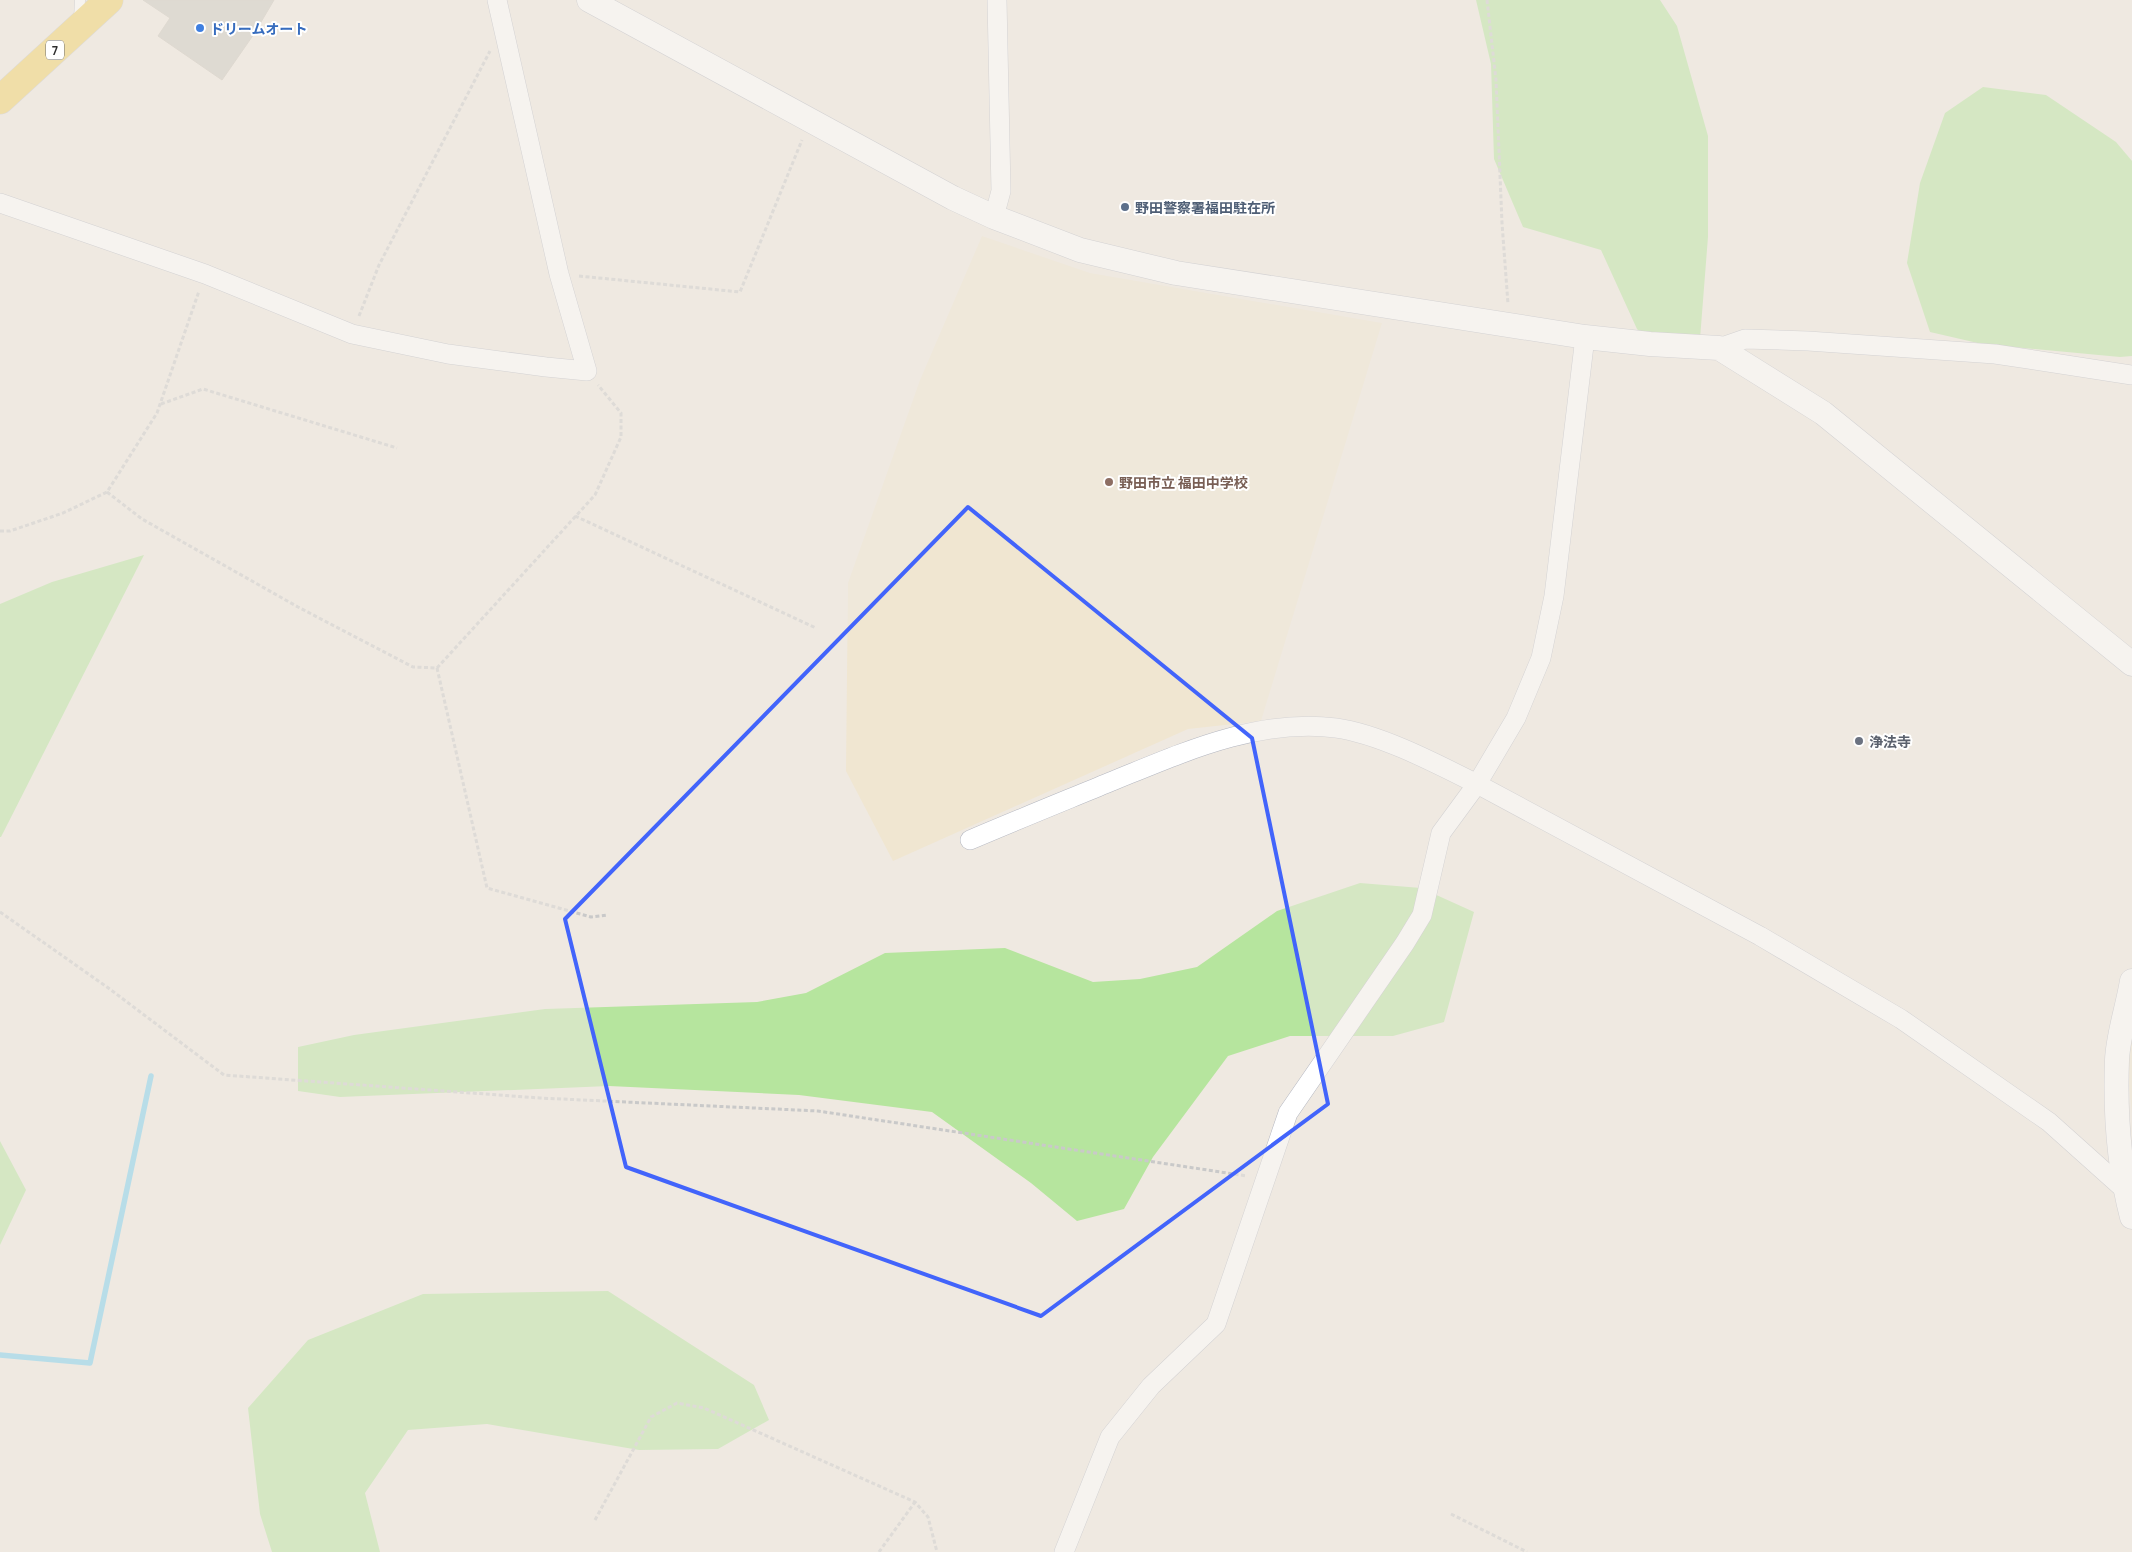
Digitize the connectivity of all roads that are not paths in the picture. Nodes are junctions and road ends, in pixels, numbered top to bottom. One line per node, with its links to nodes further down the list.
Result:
1 (80, 0): 6 (lane)
2 (109, 0): 6 (main road, 7)
3 (497, 0): 8 (street)
4 (589, 0): 9 (street)
5 (997, 0): 9 (street)
6 (79, 28): 7 (main road, 7)
7 (0, 100)
8 (0, 203)
9 (994, 217): 10 (street)
10 (1585, 336): 11 (street); 14 (street)
11 (1719, 348): 12 (street); 13 (street)
12 (2132, 375)
13 (2132, 664)
14 (1477, 784): 15 (street); 17 (street); 19 (street)
15 (970, 840)
16 (2132, 981): 17 (street)
17 (2125, 1190): 18 (street)
18 (2132, 1217)
19 (1064, 1552)

